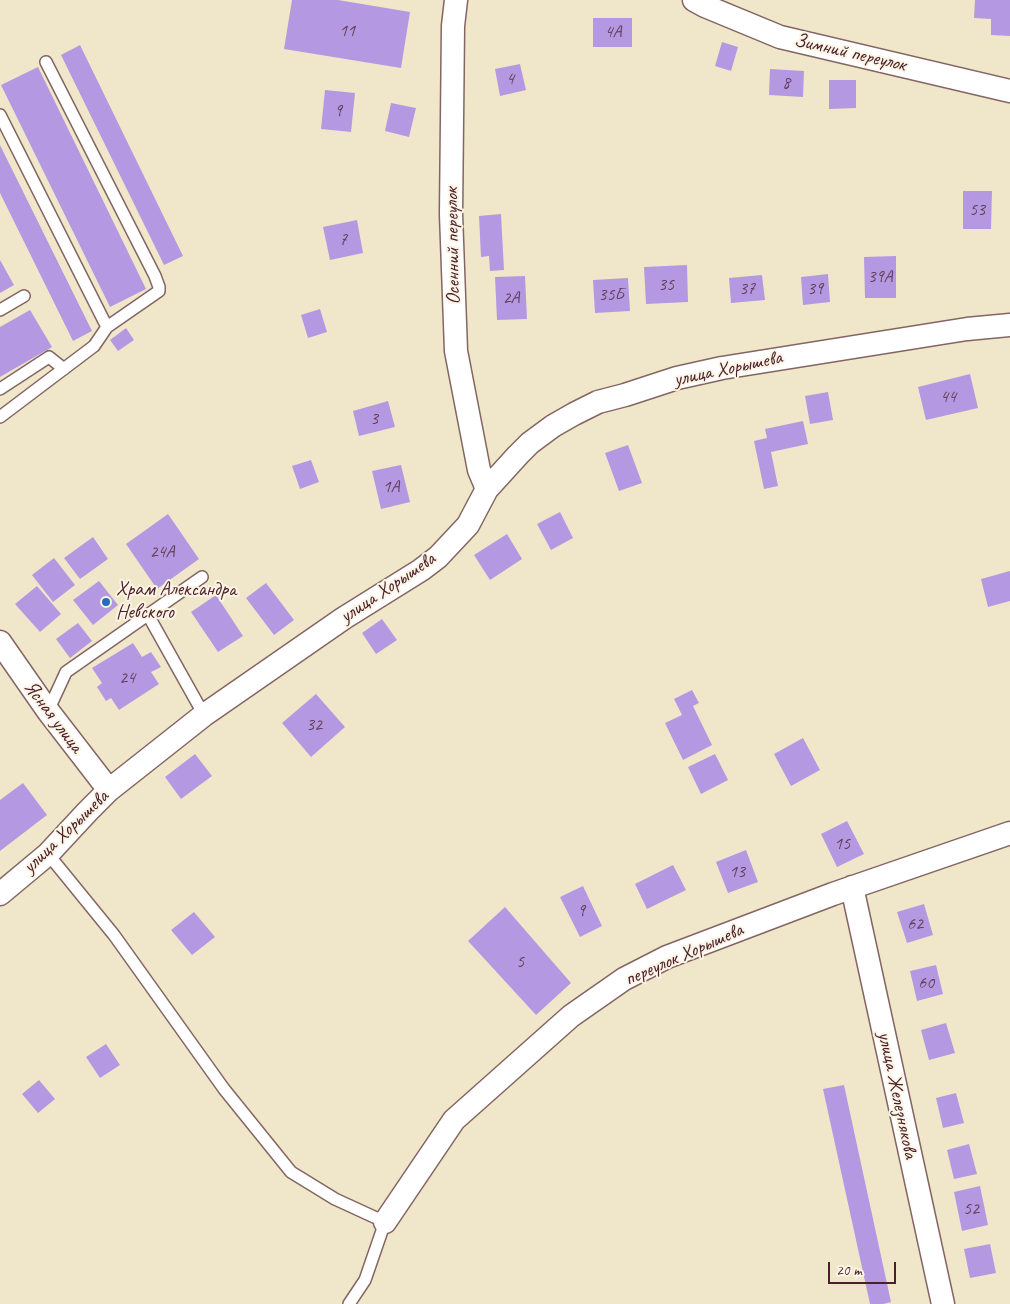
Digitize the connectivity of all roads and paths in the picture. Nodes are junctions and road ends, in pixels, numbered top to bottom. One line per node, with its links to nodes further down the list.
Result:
1 (456, 0): 13 (street, Осенний переулок)
2 (694, 0): 4 (street, Зимний переулок)
3 (46, 62): 9 (lane)
4 (1010, 97)
5 (0, 115): 9 (lane)
6 (24, 296): 7 (lane)
7 (0, 310)
8 (1010, 325): 13 (street, улица Хорышева)
9 (107, 327): 10 (lane)
10 (64, 369): 11 (lane); 12 (lane)
11 (0, 389)
12 (0, 417)
13 (487, 489): 18 (street, улица Хорышева)
14 (202, 577): 15 (lane)
15 (148, 615): 17 (lane); 18 (lane)
16 (0, 642): 17 (street, Ясная улица)
17 (48, 711): 19 (street, Ясная улица)
18 (204, 715): 19 (street, улица Хорышева)
19 (109, 790): 21 (street, улица Хорышева)
20 (1010, 833): 22 (street, переулок Хорышева)
21 (48, 854): 23 (street, улица Хорышева); 24 (lane)
22 (852, 887): 24 (street, переулок Хорышева); 26 (street, улица Железнякова)
23 (0, 894)
24 (385, 1222): 25 (lane)
25 (348, 1304)
26 (943, 1304)

